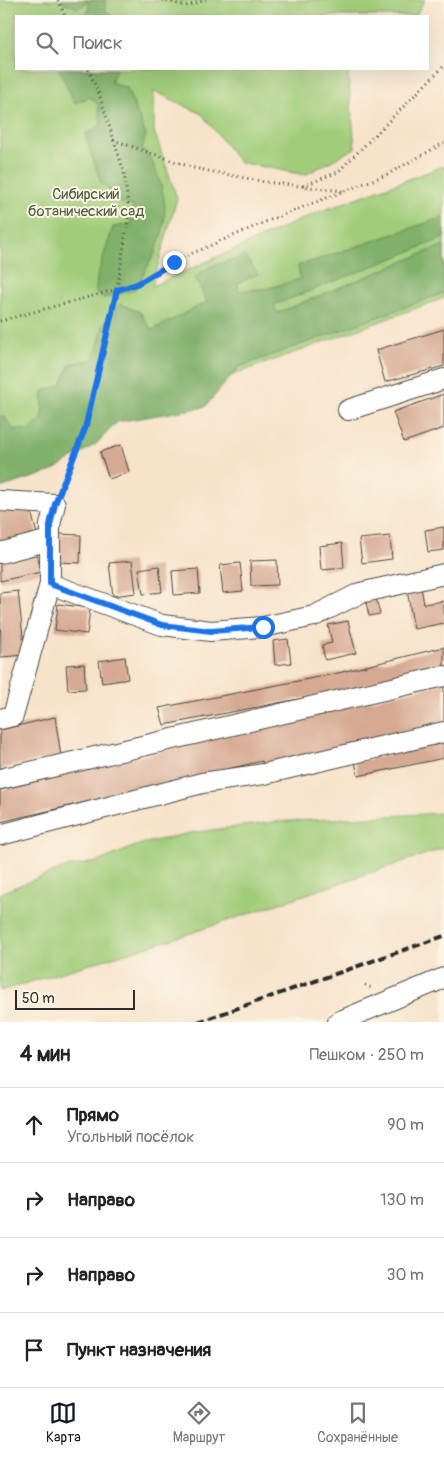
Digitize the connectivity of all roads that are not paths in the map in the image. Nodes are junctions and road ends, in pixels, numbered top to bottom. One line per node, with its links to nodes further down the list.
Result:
1 (444, 379): 2 (street)
2 (348, 410)
3 (0, 501): 4 (street)
4 (50, 540): 5 (street); 7 (street)
5 (0, 553)
6 (444, 574): 7 (street)
7 (50, 584): 9 (street)
8 (444, 676): 11 (street)
9 (7, 717)
10 (444, 732): 12 (street)
11 (0, 779)
12 (0, 835)
13 (444, 978): 14 (street)
14 (338, 1022)

